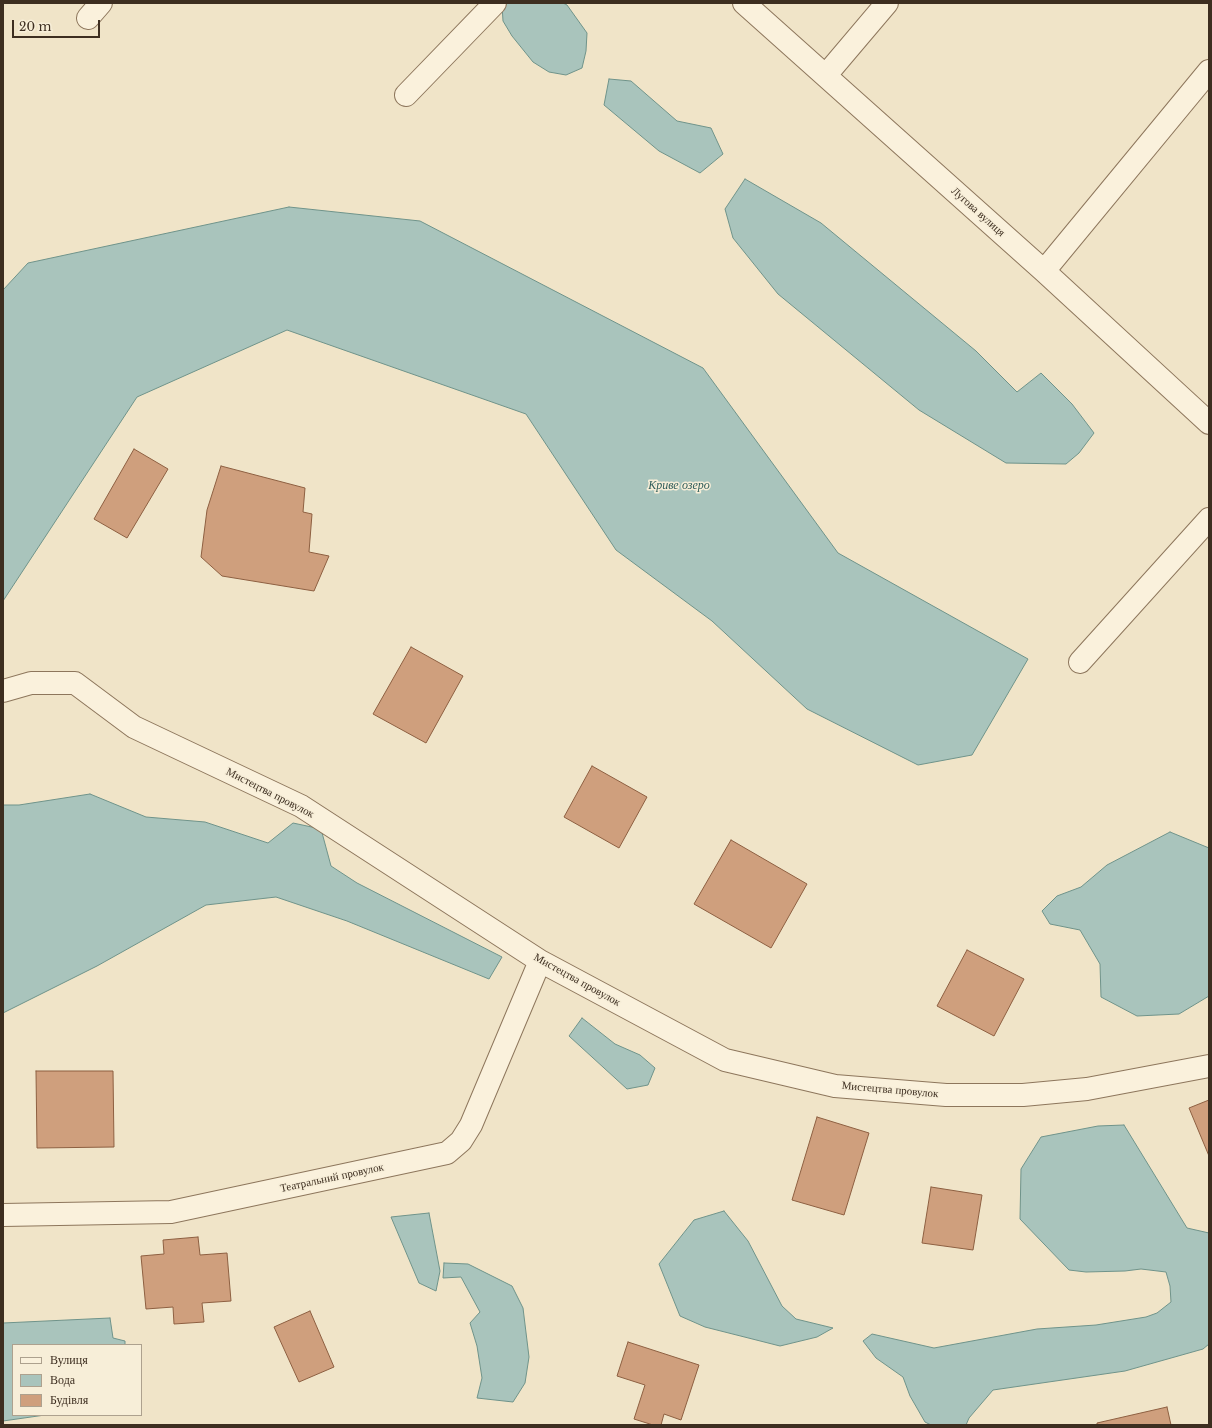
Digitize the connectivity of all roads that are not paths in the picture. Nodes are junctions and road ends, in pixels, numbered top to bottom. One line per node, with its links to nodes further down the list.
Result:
1 (495, 3): 6 (street)
2 (744, 3): 5 (street, Лугова вулиця)
3 (887, 3): 5 (street)
4 (1209, 71): 7 (street)
5 (826, 74): 7 (street, Лугова вулиця)
6 (406, 95)
7 (1044, 271): 8 (street, Лугова вулиця)
8 (1209, 423)
9 (1209, 519): 10 (street)
10 (1080, 662)
11 (3, 691): 12 (street, Мистецтва провулок)
12 (540, 960): 13 (street, Мистецтва провулок); 14 (street, Театральний провулок)
13 (1209, 1066)
14 (3, 1215)

